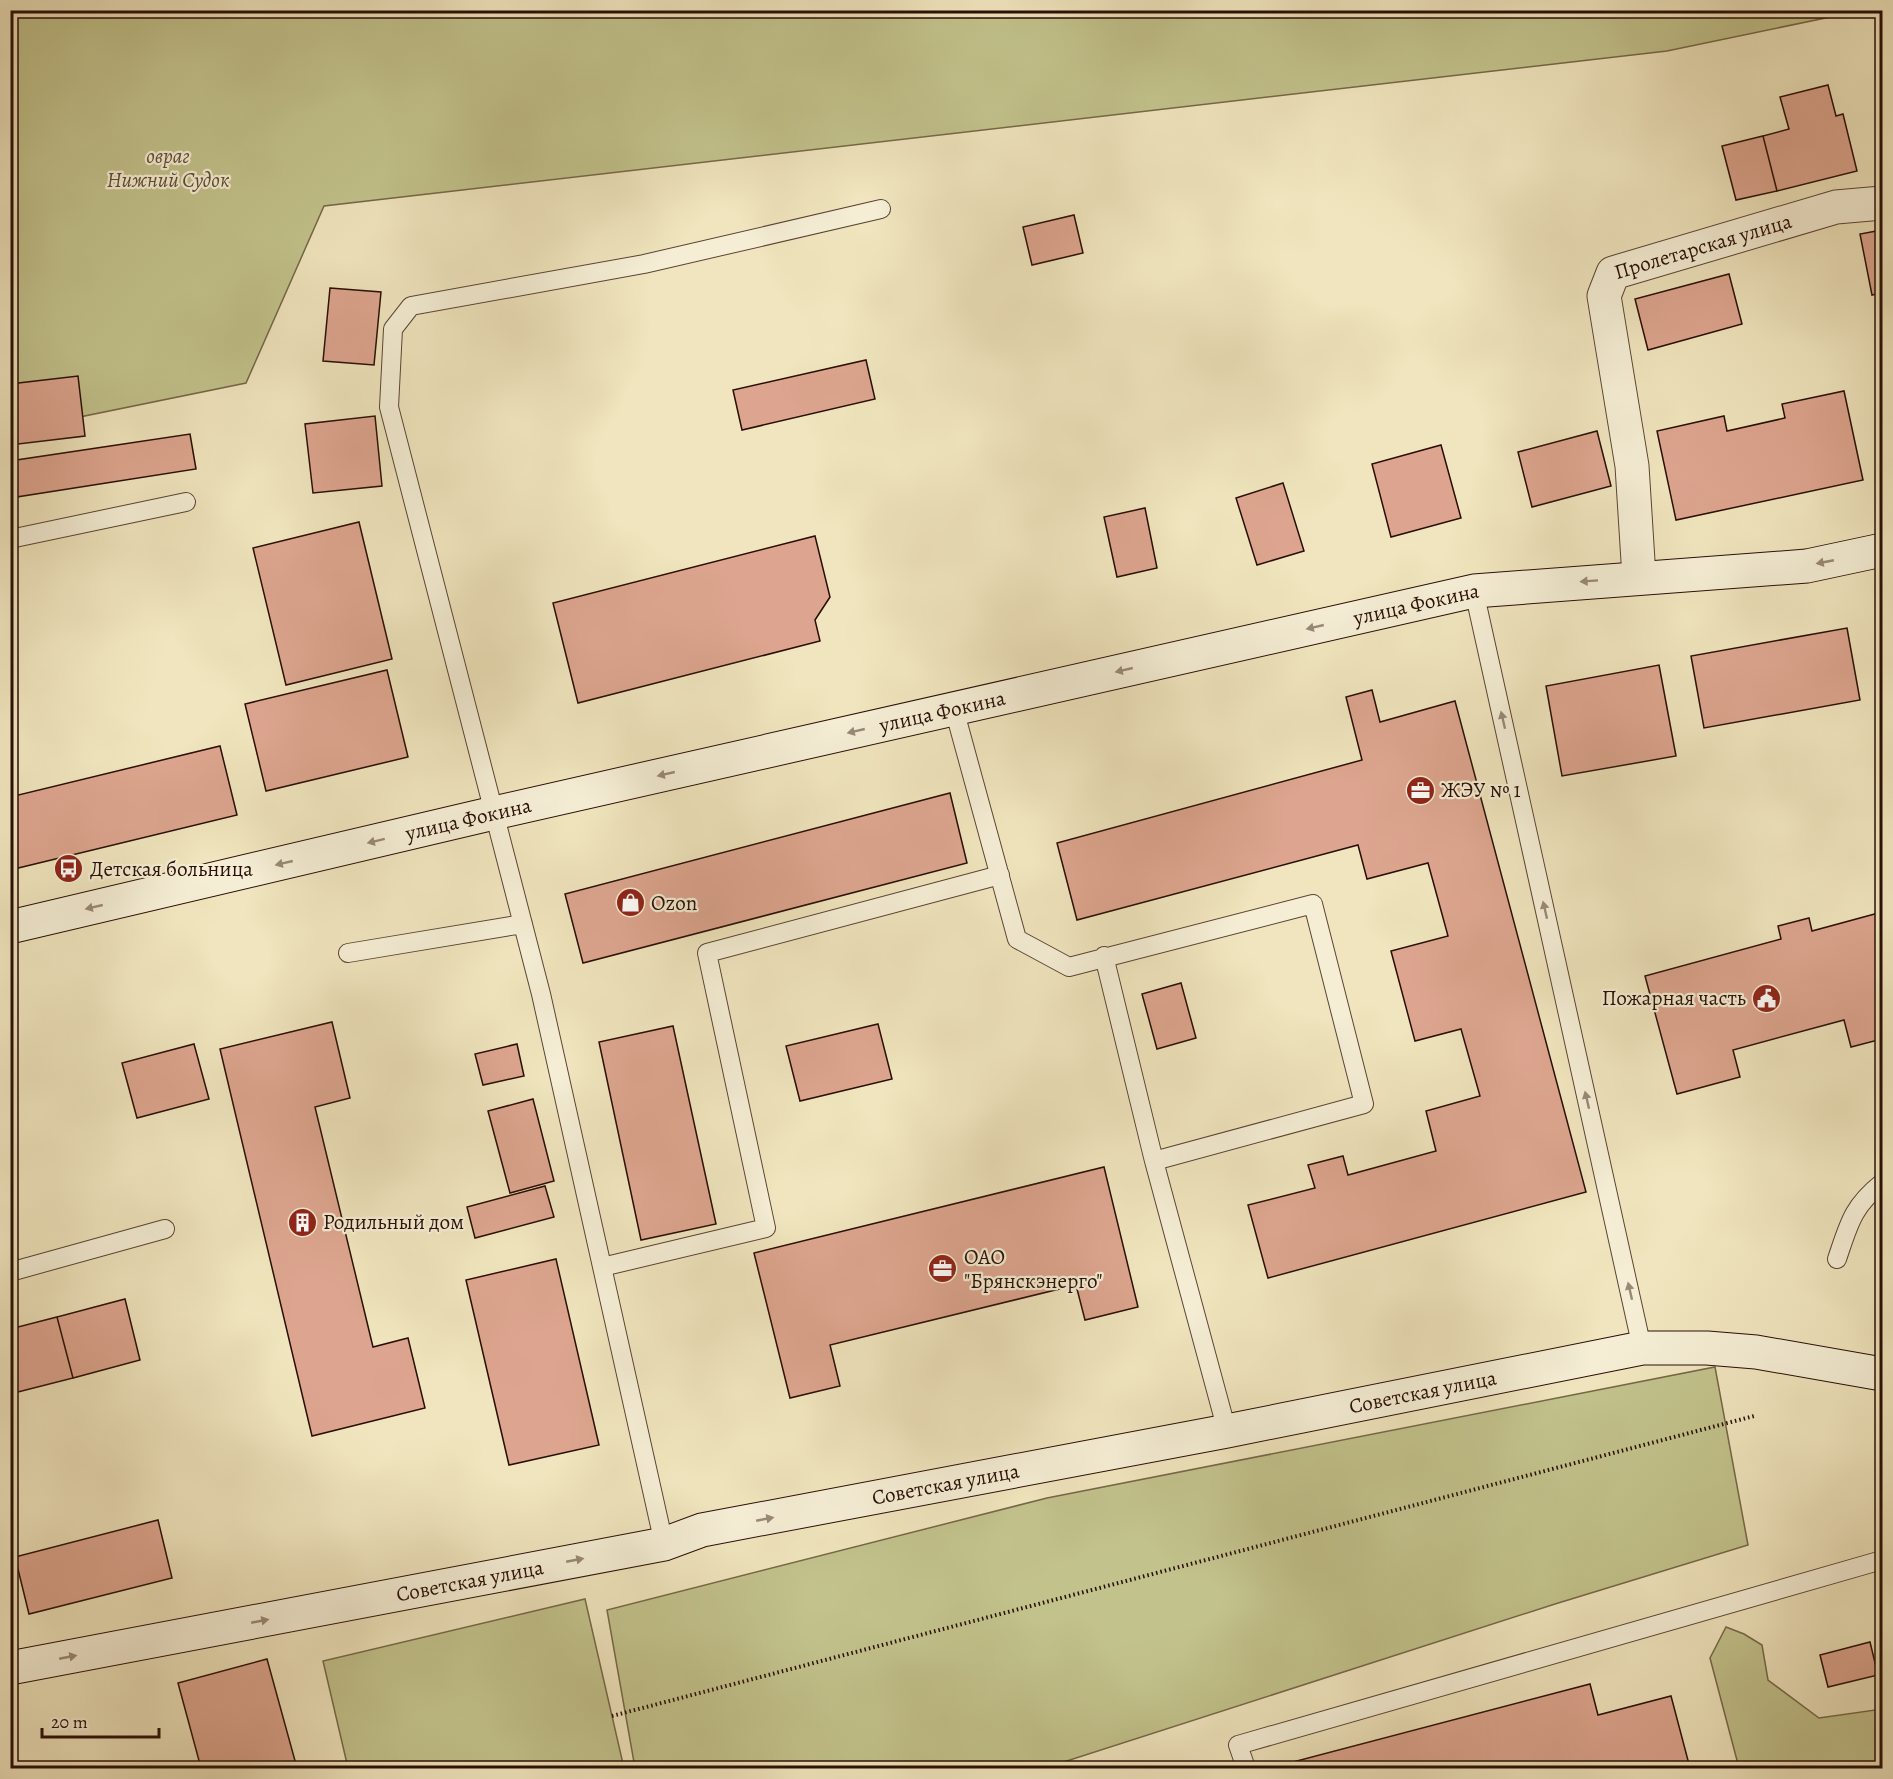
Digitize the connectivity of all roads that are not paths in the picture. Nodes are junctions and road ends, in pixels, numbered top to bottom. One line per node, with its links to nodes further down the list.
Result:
1 (1882, 203): 6 (main road, Пролетарская улица)
2 (881, 209): 9 (lane)
3 (186, 502): 4 (lane)
4 (10, 539)
5 (1882, 550): 6 (main road, улица Фокина, one-way to 6)
6 (1639, 577): 7 (main road, улица Фокина, one-way to 7)
7 (1474, 591): 8 (main road, улица Фокина, one-way to 8); 21 (lane, one-way to 7)
8 (954, 709): 9 (main road, улица Фокина, one-way to 9); 10 (lane)
9 (494, 813): 11 (lane); 12 (main road, улица Фокина, one-way to 12)
10 (1000, 875): 14 (lane); 19 (lane)
11 (523, 924): 13 (lane); 19 (lane)
12 (10, 927)
13 (348, 953)
14 (1104, 957): 15 (lane); 15 (lane)
15 (1154, 1161): 23 (lane)
16 (1882, 1183): 18 (lane)
17 (165, 1229): 20 (lane)
18 (1837, 1259)
19 (602, 1267): 24 (lane)
20 (10, 1272)
21 (1642, 1348): 22 (main road, Советская улица); 23 (main road, Советская улица)
22 (1882, 1374)
23 (1227, 1431): 24 (main road, Советская улица, one-way to 23)
24 (664, 1544): 26 (main road, Советская улица, one-way to 24)
25 (1882, 1560): 27 (lane)
26 (10, 1668)
27 (1246, 1768)

